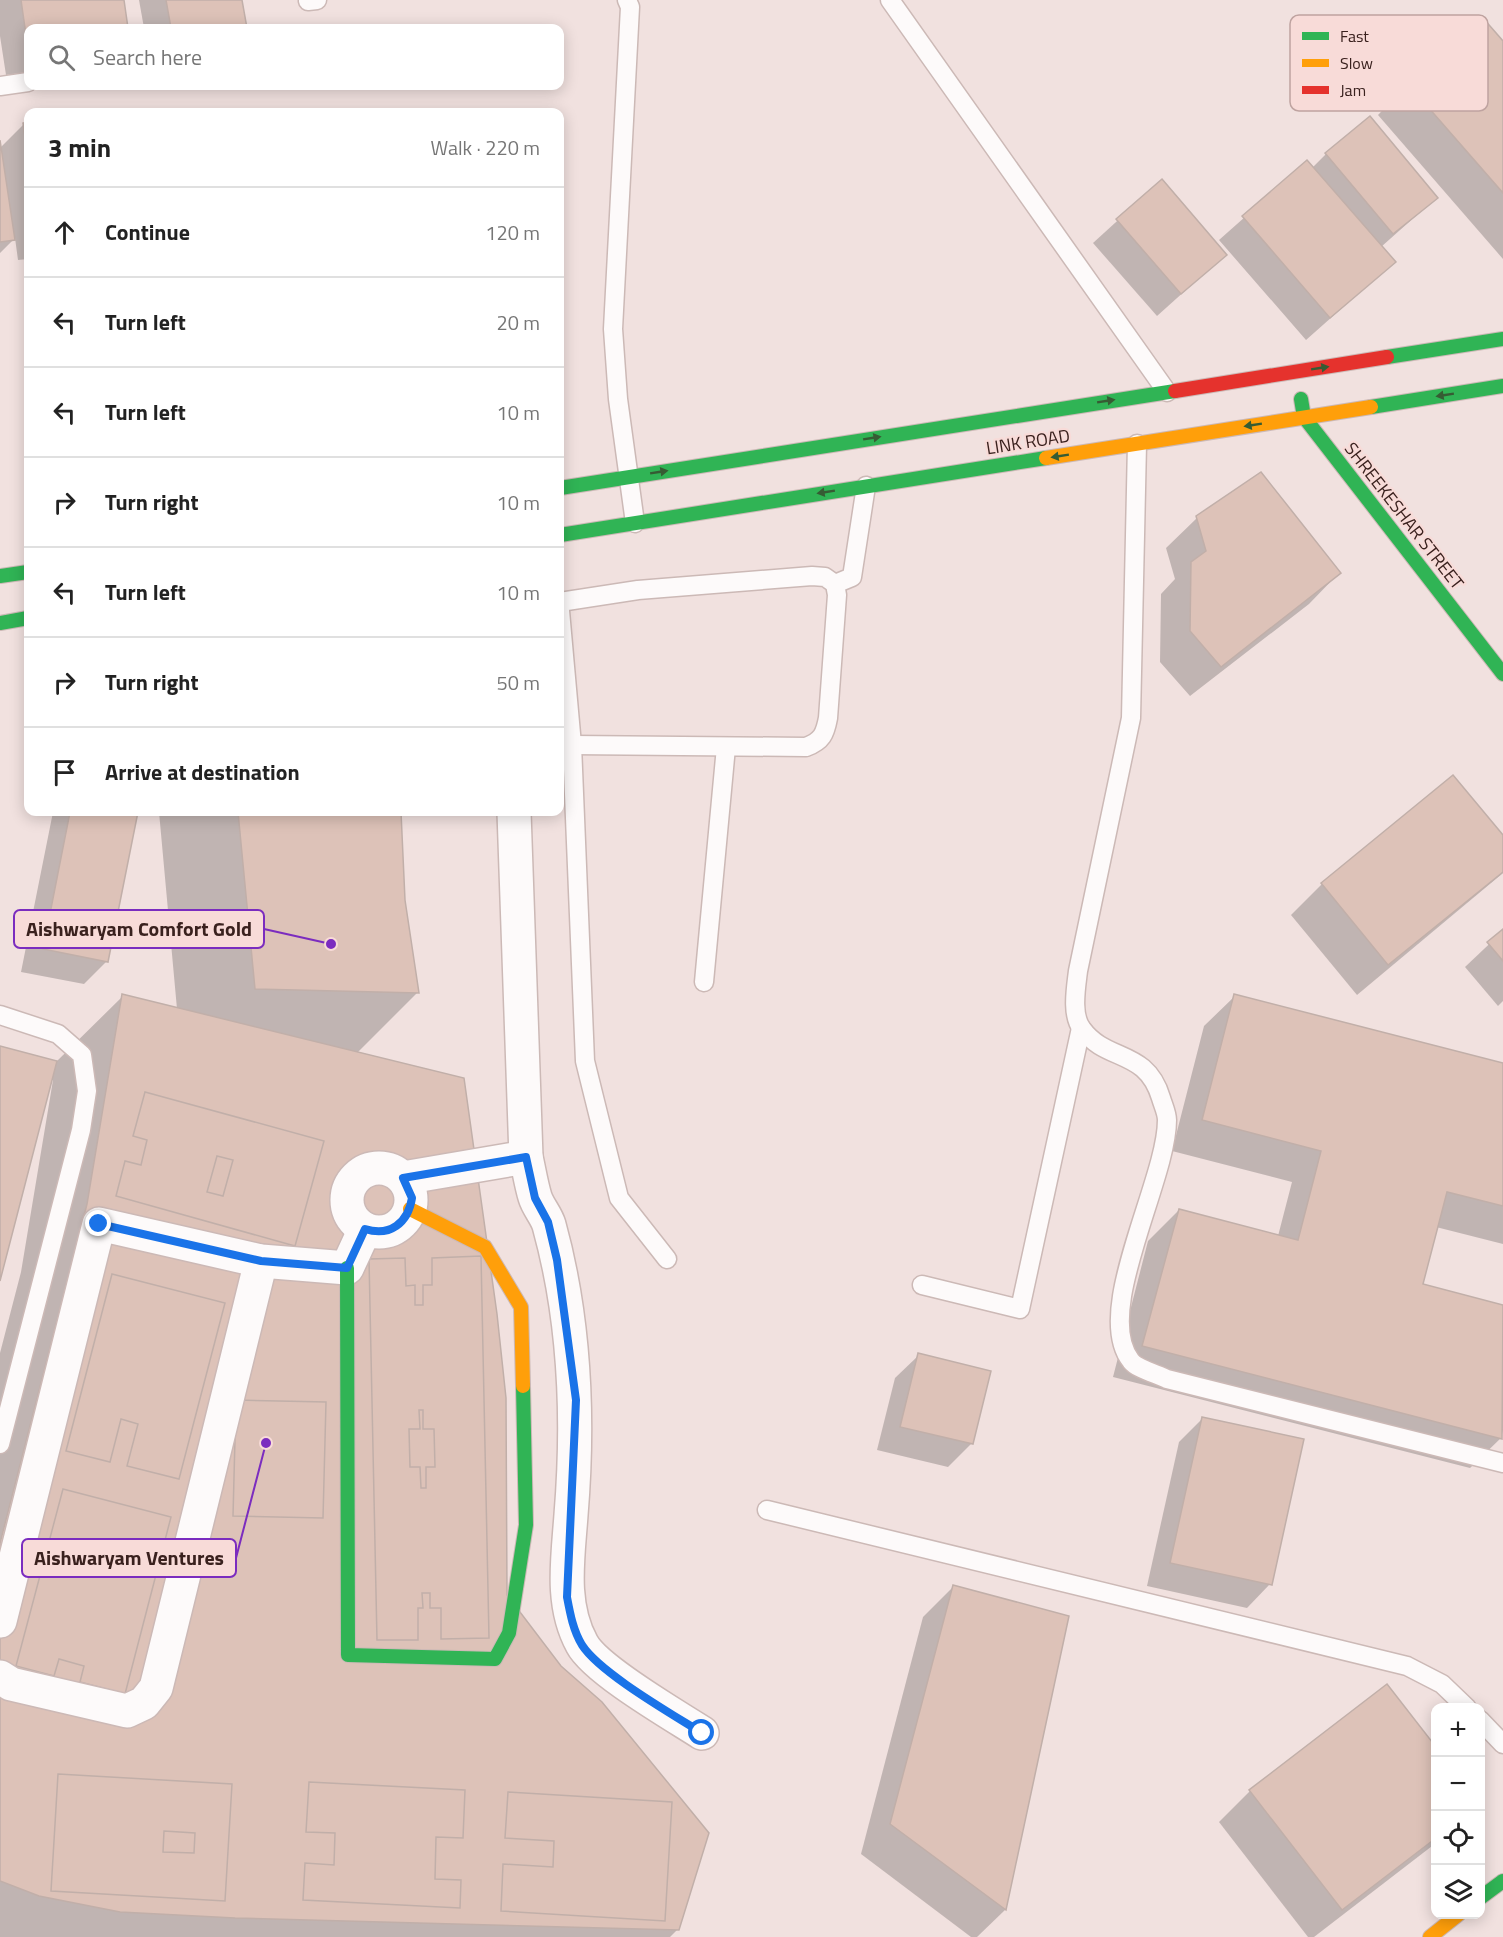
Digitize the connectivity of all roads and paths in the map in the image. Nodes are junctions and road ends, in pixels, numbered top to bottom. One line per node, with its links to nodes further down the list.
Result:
1 (317, 0): 4 (lane)
2 (627, 0): 13 (lane)
3 (890, 0): 10 (lane)
4 (308, 1)
5 (24, 83): 6 (lane)
6 (0, 87)
7 (1503, 339): 8 (street, LINK ROAD, one-way to 7)
8 (1296, 372): 10 (street, LINK ROAD); 11 (street, SHREEKESHAR STREET)
9 (1503, 386): 11 (street, LINK ROAD, one-way to 11)
10 (1167, 392): 13 (street, LINK ROAD, one-way to 10)
11 (1304, 417): 12 (street, LINK ROAD, one-way to 12); 25 (street, SHREEKESHAR STREET)
12 (1137, 444): 14 (street, LINK ROAD, one-way to 14); 31 (lane)
13 (629, 477): 15 (street, LINK ROAD); 16 (lane)
14 (866, 486): 16 (street, LINK ROAD, one-way to 16); 20 (lane)
15 (564, 487)
16 (635, 523): 17 (street, LINK ROAD)
17 (564, 534)
18 (24, 573): 19 (street)
19 (0, 576)
20 (835, 584): 21 (lane); 27 (lane)
21 (564, 601)
22 (24, 619): 23 (street)
23 (0, 622)
24 (564, 656): 26 (lane)
25 (1503, 674)
26 (572, 745): 27 (lane); 36 (lane)
27 (726, 747): 29 (lane)
28 (513, 816): 32 (street)
29 (704, 982)
30 (0, 1015): 40 (lane)
31 (1081, 1028): 39 (lane); 41 (lane)
32 (526, 1157): 33 (street); 47 (street)
33 (403, 1178): 34 (street); 35 (street)
34 (410, 1209): 35 (street); 38 (street)
35 (365, 1229): 38 (street)
36 (666, 1259)
37 (261, 1261): 38 (street); 43 (street); 44 (street)
38 (347, 1268)
39 (922, 1285)
40 (0, 1444)
41 (1503, 1463)
42 (767, 1510): 45 (lane)
43 (0, 1621)
44 (0, 1677)
45 (1463, 1703)
46 (1485, 1725): 48 (lane)
47 (702, 1733)
48 (1503, 1744)
49 (1503, 1881): 50 (street)
50 (1485, 1894)
51 (1453, 1919): 52 (street)
52 (1430, 1937)

